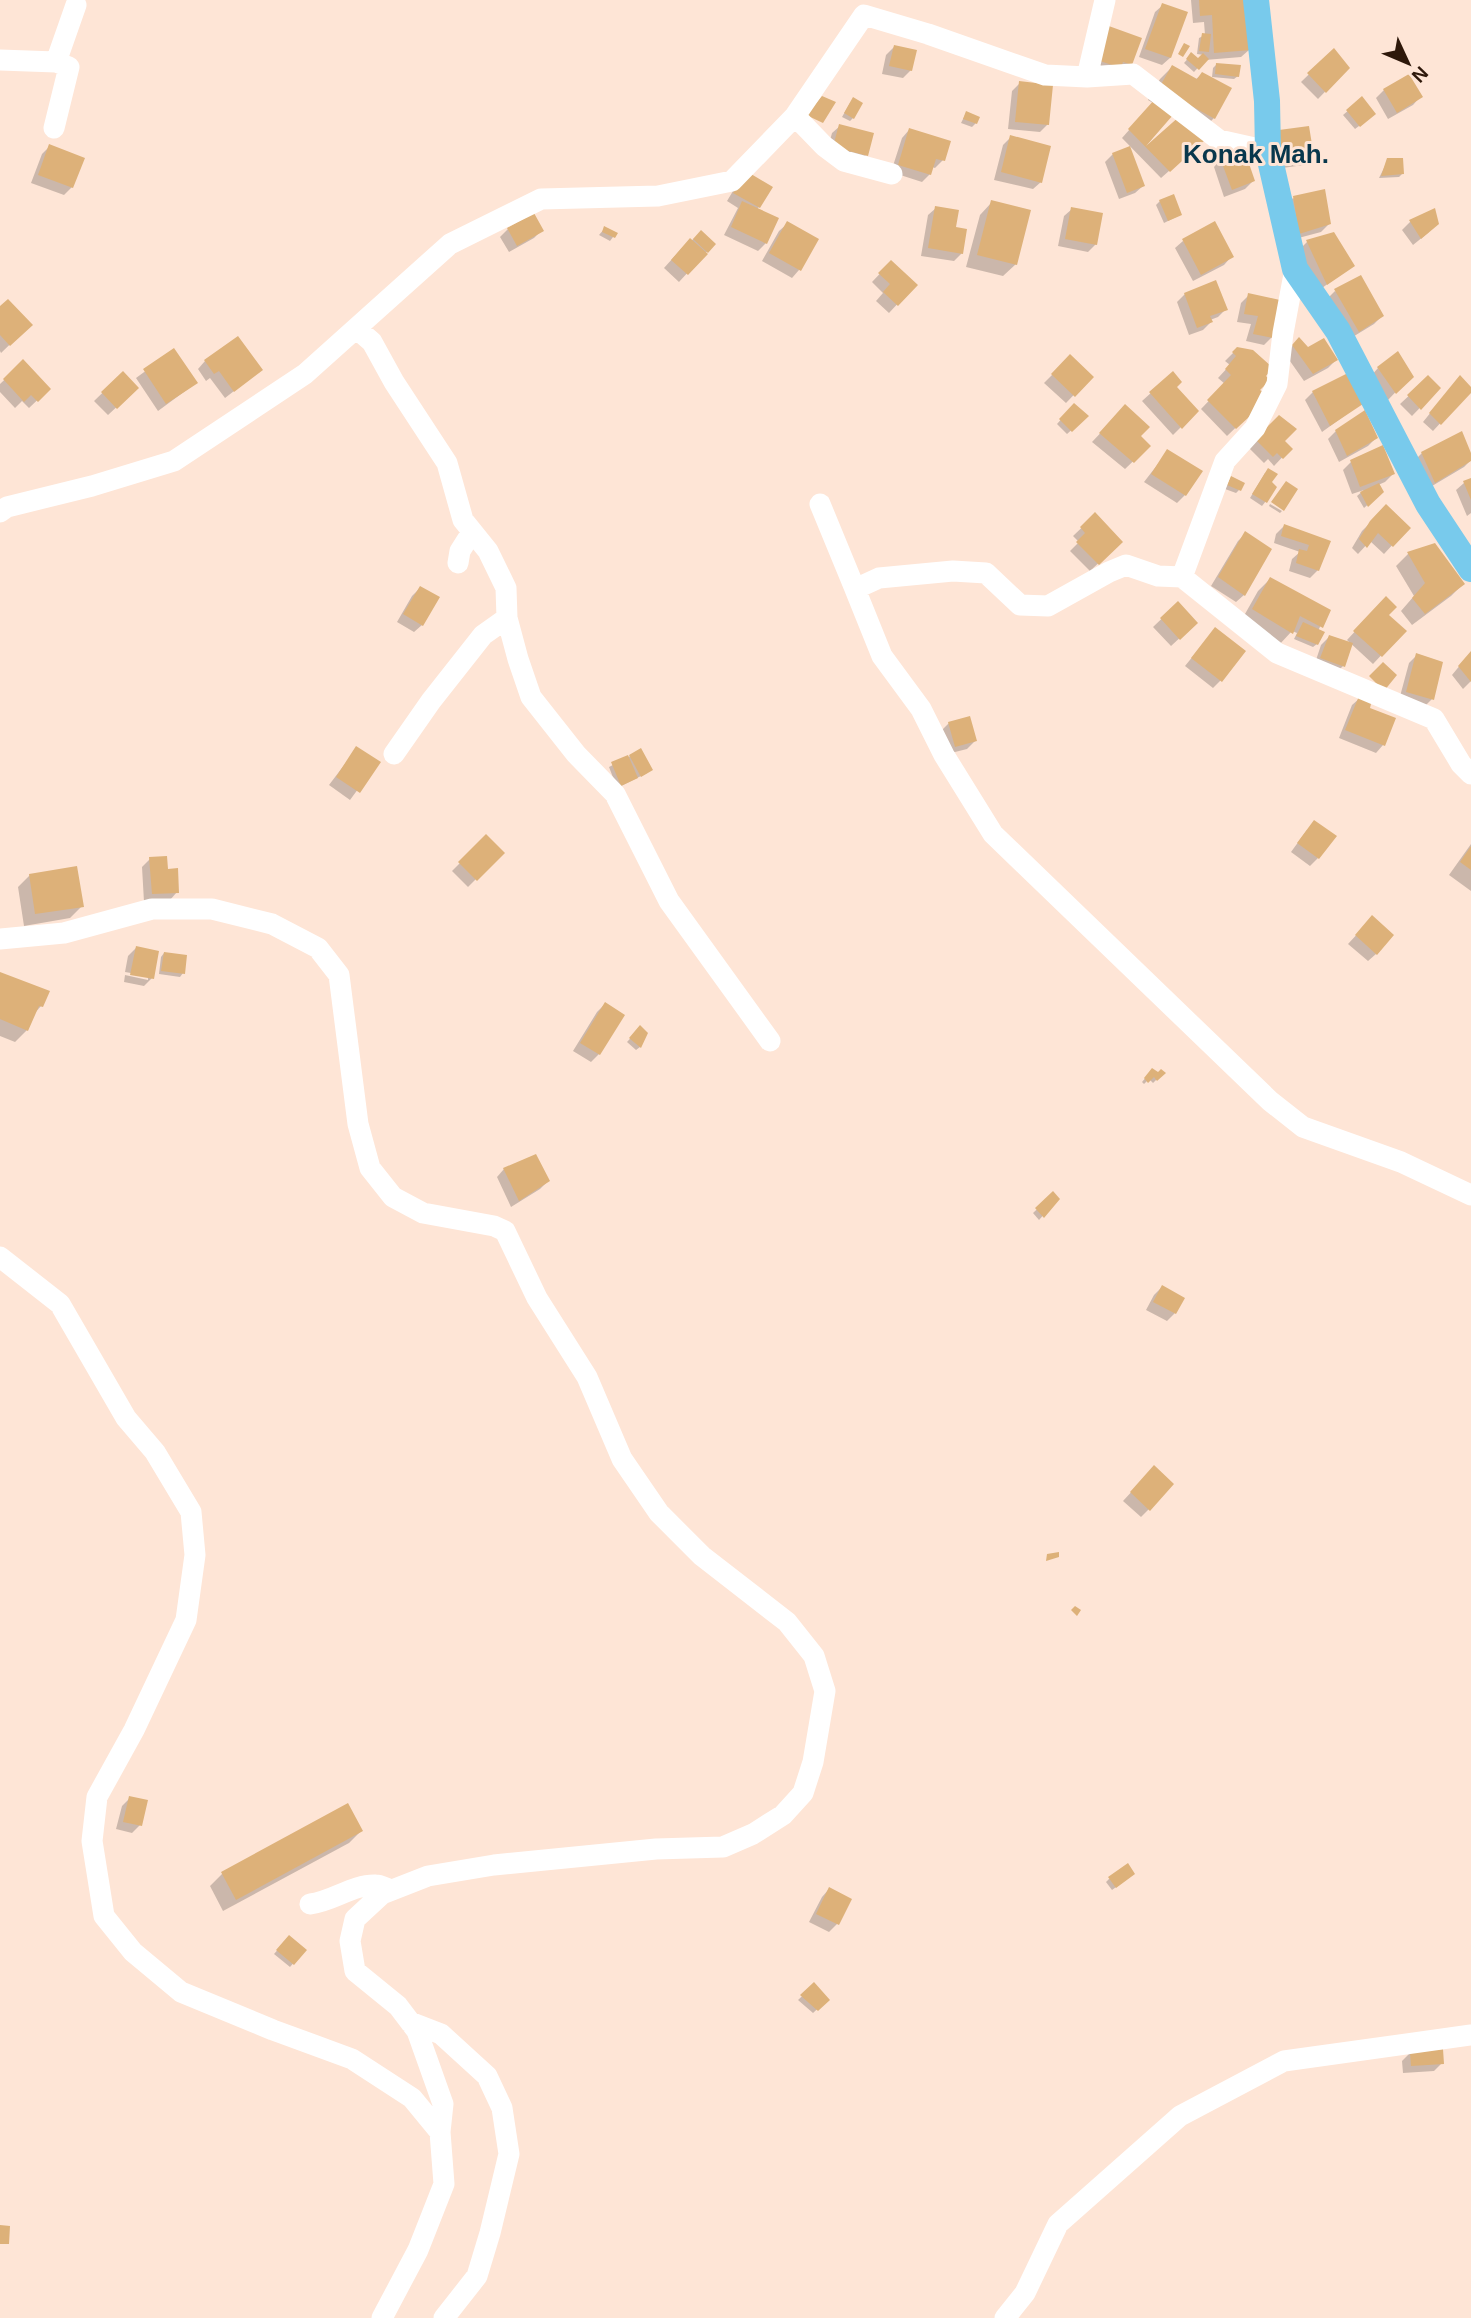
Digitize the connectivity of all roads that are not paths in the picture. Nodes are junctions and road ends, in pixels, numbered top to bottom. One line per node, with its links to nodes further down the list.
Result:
1 (1105, 0): 7 (street)
2 (1256, 0): 10 (main road)
3 (76, 5): 6 (street)
4 (864, 8): 7 (street); 8 (street)
5 (0, 60): 6 (street)
6 (56, 62): 9 (street)
7 (1087, 78): 10 (street)
8 (795, 116): 11 (street); 13 (street)
9 (54, 128)
10 (1268, 150): 12 (main road)
11 (892, 174)
12 (1295, 269): 18 (main road); 19 (street)
13 (357, 329): 15 (street); 16 (street)
14 (820, 504): 20 (street)
15 (0, 512)
16 (472, 531): 17 (street); 21 (street)
17 (458, 563)
18 (1471, 569)
19 (1182, 577): 20 (street); 23 (street)
20 (855, 589): 26 (street)
21 (508, 618): 22 (street); 25 (street)
22 (394, 754)
23 (1471, 774)
24 (0, 939): 28 (street)
25 (770, 1041)
26 (1471, 1195)
27 (0, 1257): 32 (street)
28 (392, 1890): 29 (street); 30 (street)
29 (310, 1904)
30 (410, 2022): 32 (street); 34 (street)
31 (1471, 2035): 35 (street)
32 (440, 2132): 33 (street)
33 (382, 2318)
34 (444, 2318)
35 (1005, 2318)

